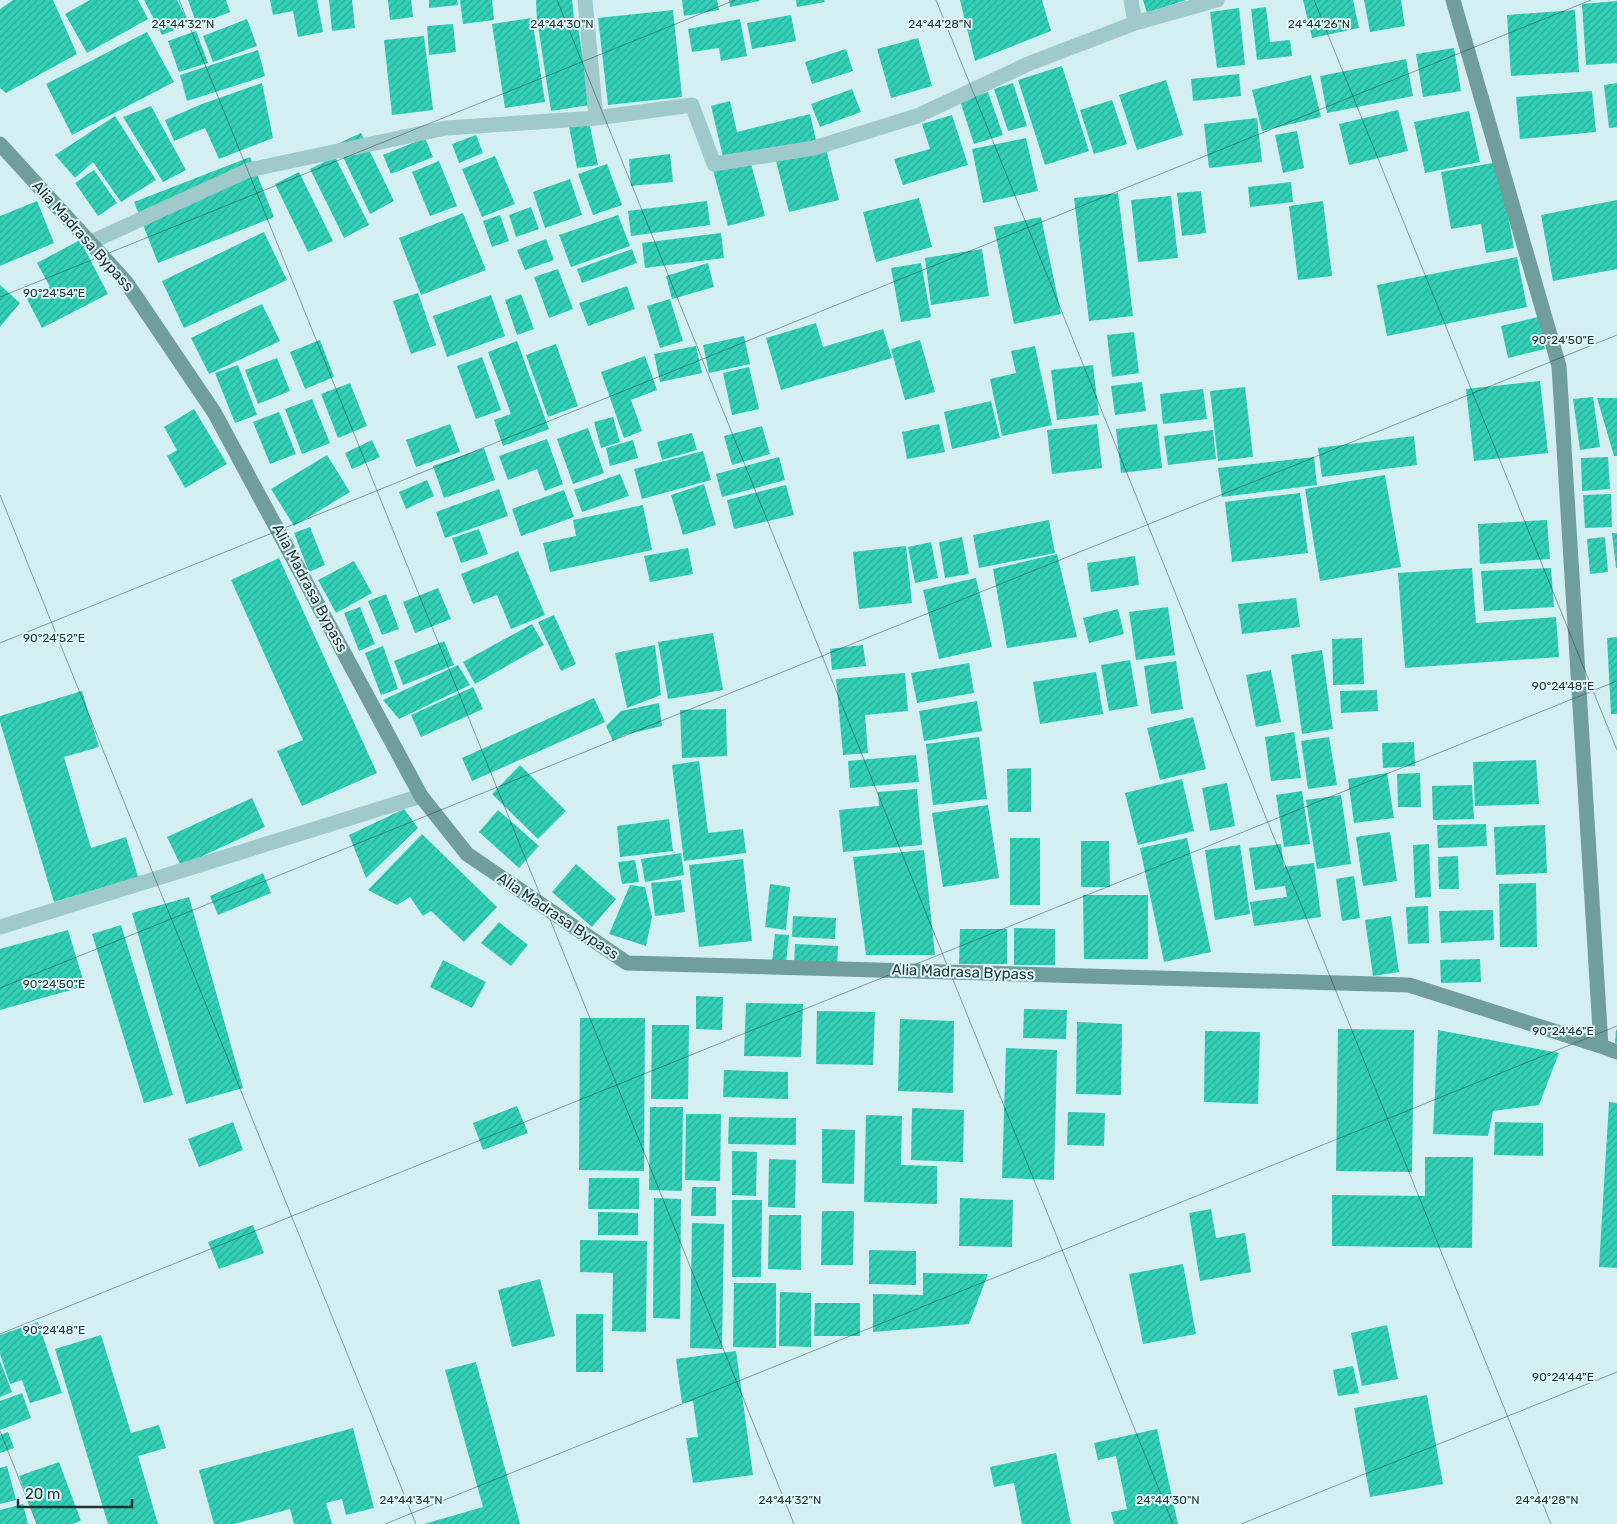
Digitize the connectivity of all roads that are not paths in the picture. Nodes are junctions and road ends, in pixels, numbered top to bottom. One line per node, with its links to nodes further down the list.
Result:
1 (585, 0): 6 (street)
2 (1131, 0): 5 (street)
3 (1217, 0): 5 (street)
4 (1453, 0): 11 (street)
5 (1135, 23): 6 (street)
6 (596, 118): 8 (street)
7 (0, 144): 8 (street, Alia Madrasa Bypass)
8 (91, 242): 9 (street, Alia Madrasa Bypass)
9 (421, 796): 10 (street); 11 (street, Alia Madrasa Bypass)
10 (0, 927)
11 (1601, 1046): 12 (street, Alia Madrasa Bypass)
12 (1617, 1052)

